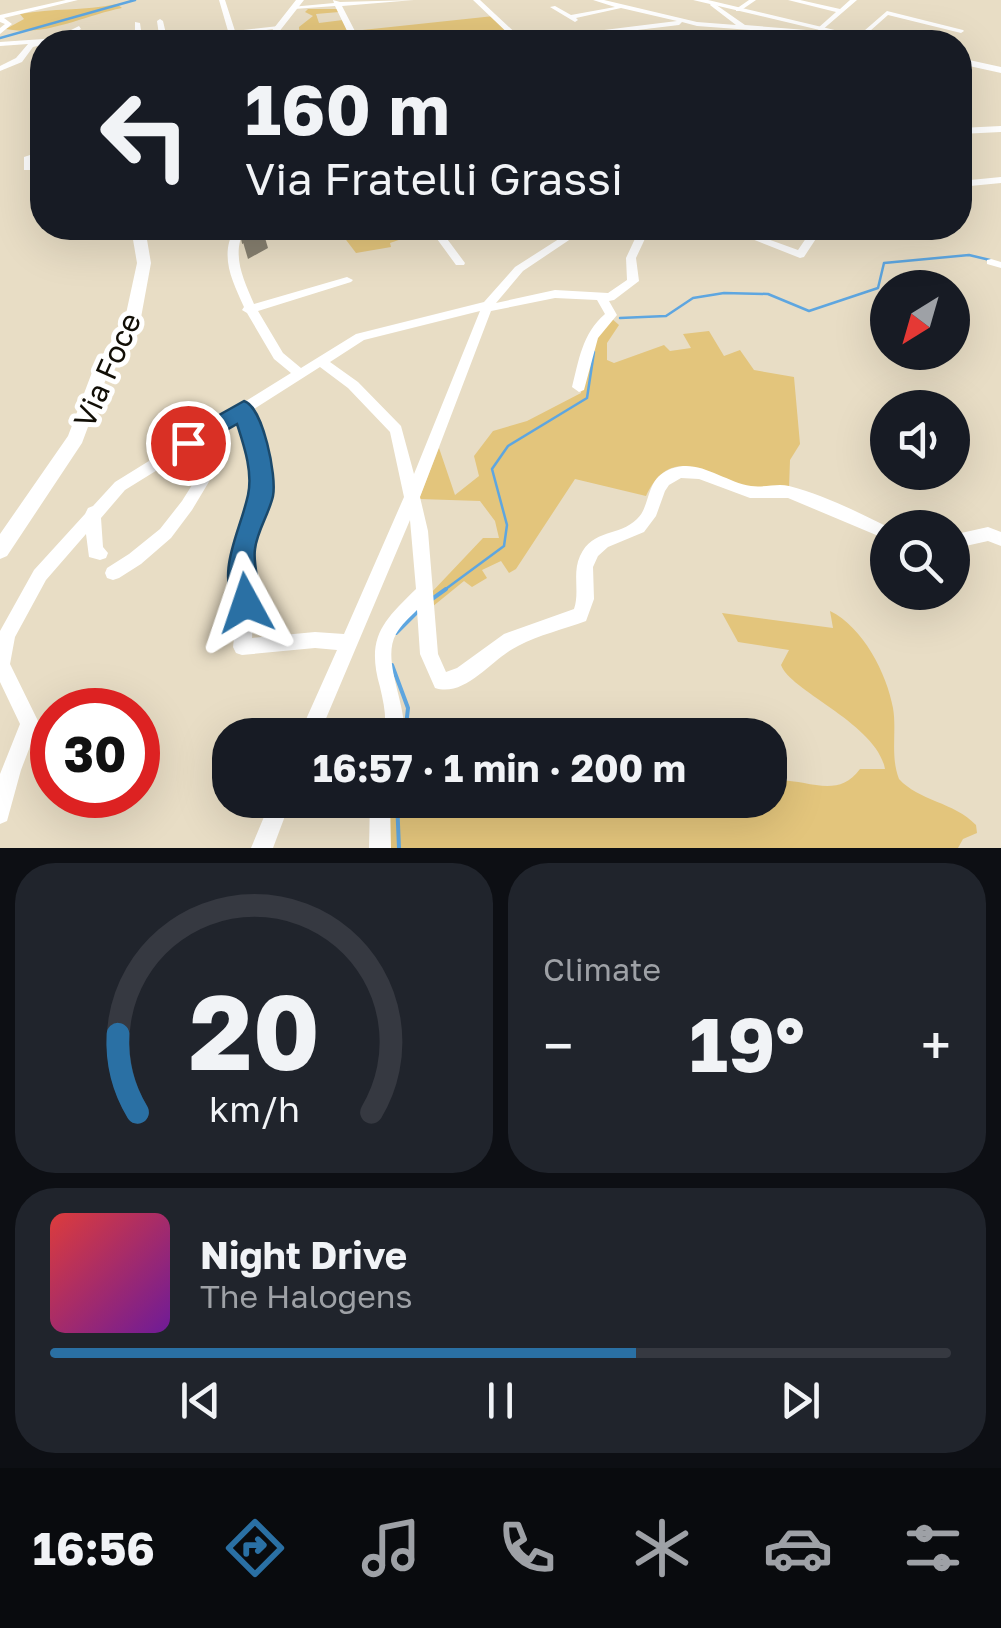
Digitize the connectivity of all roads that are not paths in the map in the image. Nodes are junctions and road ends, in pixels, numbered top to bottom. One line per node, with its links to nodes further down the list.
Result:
1 (75, 0): 17 (street)
2 (222, 0): 29 (street)
3 (411, 0): 11 (street)
4 (476, 0): 32 (street)
5 (596, 0): 13 (street)
6 (753, 0): 14 (street)
7 (854, 0): 15 (street)
8 (798, 1): 15 (street); 18 (street)
9 (705, 2): 14 (main road); 24 (street)
10 (297, 4): 11 (street); 23 (main road)
11 (337, 4): 31 (street)
12 (553, 8): 16 (street)
13 (621, 8): 16 (street); 20 (street)
14 (738, 10): 18 (main road)
15 (841, 11): 25 (street)
16 (570, 16): 33 (street)
17 (0, 18): 39 (street)
18 (777, 19): 25 (main road)
19 (160, 21): 28 (street)
20 (690, 22): 24 (street); 34 (street)
21 (137, 23): 27 (street)
22 (80, 28): 26 (street)
23 (279, 28): 30 (street)
24 (744, 29): 35 (street)
25 (820, 29): 36 (main road)
26 (74, 30)
27 (138, 30)
28 (162, 30)
29 (231, 30)
30 (260, 30)
31 (350, 30)
32 (510, 30)
33 (579, 30)
34 (618, 30)
35 (764, 30)
36 (825, 30)
37 (869, 30): 38 (street)
38 (961, 30)
39 (0, 32)
40 (30, 42): 41 (street)
41 (0, 44)
42 (30, 46): 44 (street)
43 (972, 64): 45 (main road)
44 (0, 69)
45 (1001, 70)
46 (1001, 129): 47 (street)
47 (972, 131)
48 (30, 158): 49 (street)
49 (27, 168)
50 (1001, 180): 51 (street)
51 (972, 183)
52 (140, 240): 74 (main road, Via Foce)
53 (236, 240): 63 (street)
54 (443, 240): 59 (street)
55 (564, 240): 62 (street)
56 (639, 240): 61 (street)
57 (761, 240): 58 (street)
58 (810, 240)
59 (460, 263)
60 (346, 280): 63 (street)
61 (601, 297): 62 (street); 66 (street)
62 (488, 306): 64 (street); 69 (street)
63 (248, 310): 65 (street)
64 (323, 363): 65 (street); 69 (street)
65 (301, 373): 67 (street)
66 (579, 387)
67 (244, 409): 68 (street); 78 (street)
68 (212, 428): 70 (street); 76 (street)
69 (414, 494): 77 (street); 78 (street)
70 (93, 512): 75 (street); 81 (street)
71 (870, 526): 77 (street)
72 (970, 538): 73 (street)
73 (1001, 539)
74 (0, 550)
75 (100, 553)
76 (113, 573)
77 (425, 600): 80 (street)
78 (349, 644): 79 (street)
79 (316, 718)
80 (398, 718)
81 (0, 814)
82 (274, 818): 84 (street)
83 (380, 818): 85 (street)
84 (262, 848)
85 (380, 848)

